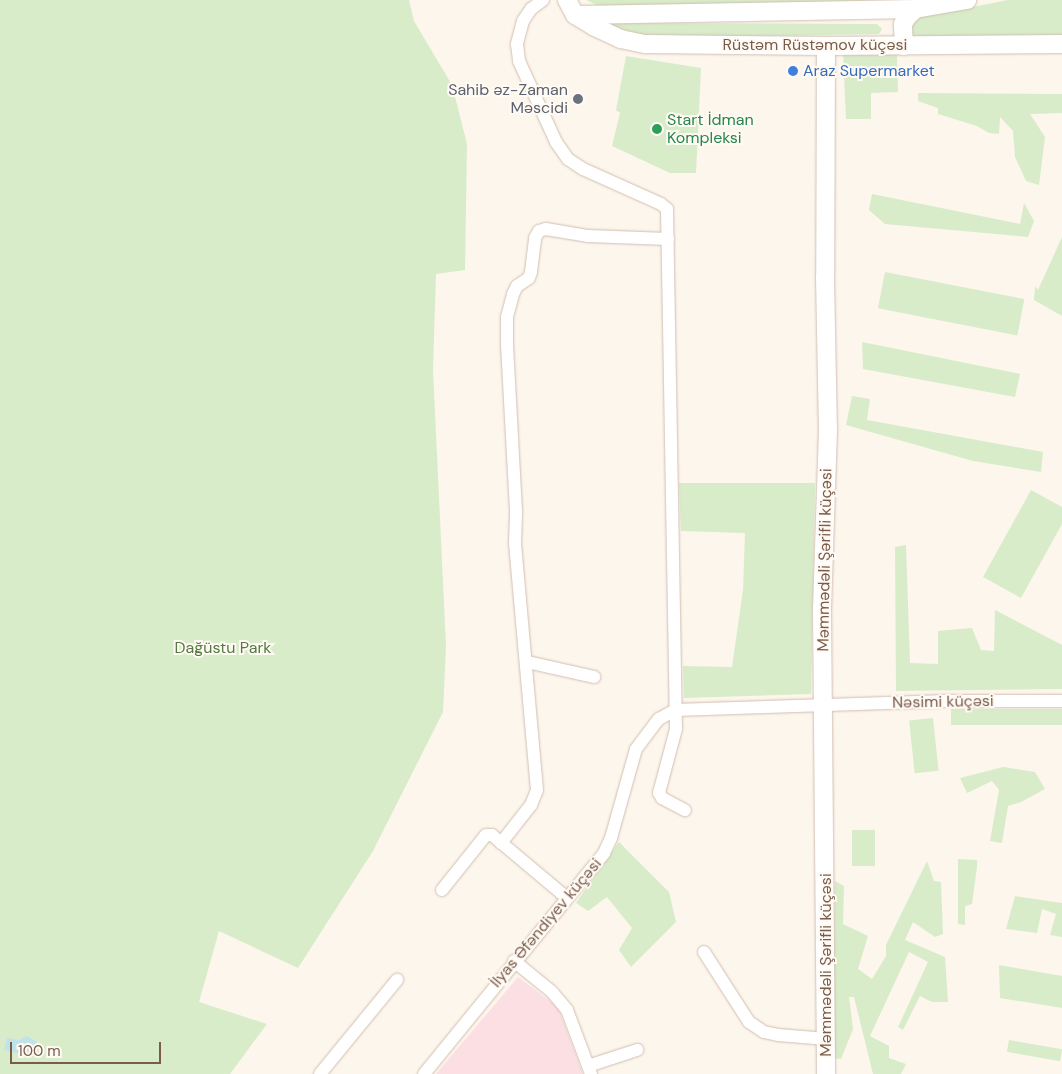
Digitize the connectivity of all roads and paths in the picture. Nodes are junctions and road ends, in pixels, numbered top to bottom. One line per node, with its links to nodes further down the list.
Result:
1 (543, 0): 9 (street)
2 (555, 0): 5 (street, Rüstəm Rüstəmov küçəsi)
3 (967, 0): 4 (street, Rüstəm Rüstəmov küçəsi)
4 (920, 5): 5 (street, Rüstəm Rüstəmov küçəsi); 8 (street)
5 (571, 8): 7 (street, Rüstəm Rüstəmov küçəsi)
6 (1062, 44): 8 (street, Rüstəm Rüstəmov küçəsi)
7 (826, 46): 8 (street, Rüstəm Rüstəmov küçəsi); 13 (street, Məmmədəli Şərifli küçəsi)
8 (904, 46)
9 (668, 239): 10 (street); 14 (street)
10 (527, 662): 11 (street); 16 (street)
11 (594, 677)
12 (1062, 701): 13 (street, Nəsimi küçəsi)
13 (824, 707): 14 (street); 22 (street, Məmmədəli Şərifli küçəsi)
14 (675, 710): 15 (street); 18 (street, İlyas Əfəndiyev küçəsi)
15 (685, 810)
16 (501, 843): 17 (street); 18 (street)
17 (442, 890)
18 (567, 898): 20 (street, İlyas Əfəndiyev küçəsi)
19 (704, 952): 22 (street)
20 (514, 961): 24 (street); 26 (street, İlyas Əfəndiyev küçəsi)
21 (397, 980): 25 (street)
22 (827, 1039): 27 (street, Məmmədəli Şərifli küçəsi)
23 (637, 1050): 24 (street)
24 (590, 1070)
25 (320, 1074)
26 (424, 1074)
27 (826, 1074)

